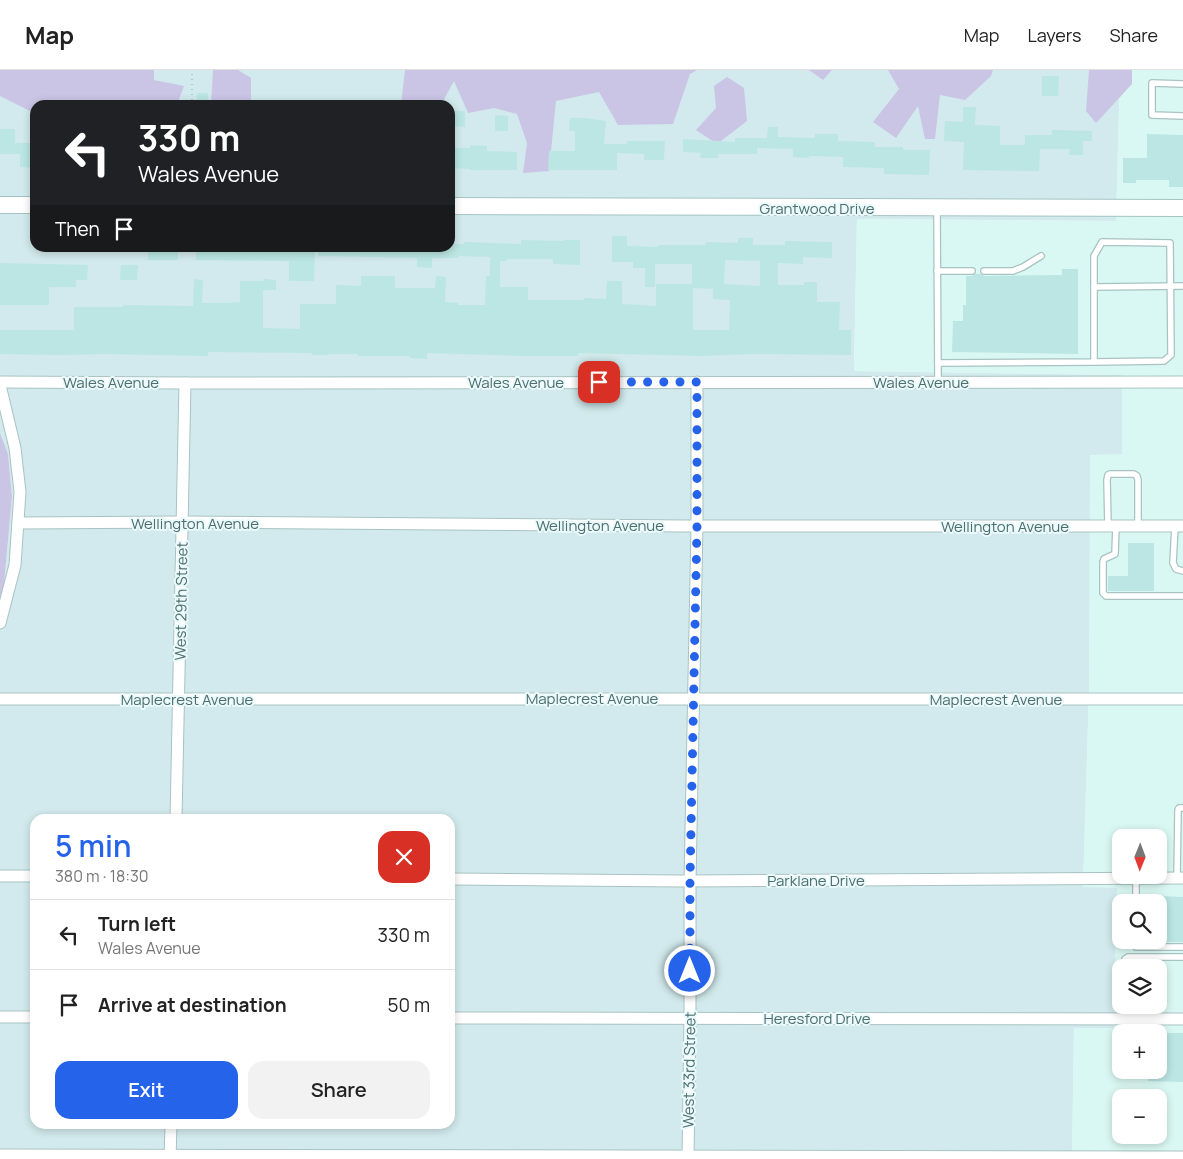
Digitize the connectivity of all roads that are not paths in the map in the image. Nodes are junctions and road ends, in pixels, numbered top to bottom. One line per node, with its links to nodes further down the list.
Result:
1 (1183, 84): 2 (lane)
2 (1183, 116)
3 (0, 205): 4 (street)
4 (30, 205)
5 (455, 206): 6 (street, Grantwood Drive)
6 (937, 208): 7 (street, Grantwood Drive); 9 (lane)
7 (1183, 208)
8 (1041, 256): 11 (lane)
9 (938, 270): 10 (lane); 16 (lane)
10 (972, 271)
11 (984, 271)
12 (1170, 286): 13 (lane); 14 (lane); 14 (lane); 15 (lane)
13 (1183, 286)
14 (1094, 287): 15 (lane)
15 (1094, 362): 16 (lane)
16 (938, 363): 18 (lane)
17 (697, 382): 18 (street, Wales Avenue); 21 (street, Wales Avenue); 24 (street, West 33rd Street)
18 (938, 382): 19 (street, Wales Avenue)
19 (1183, 382)
20 (0, 383): 21 (street, Wales Avenue); 23 (street)
21 (185, 383): 22 (street, West 29th Street)
22 (182, 522): 23 (street, Wellington Avenue); 24 (street, Wellington Avenue); 33 (street, West 29th Street)
23 (18, 523): 30 (street)
24 (697, 526): 25 (street, Wellington Avenue); 31 (street, West 33rd Street)
25 (1112, 526): 26 (street, Wellington Avenue); 26 (lane); 29 (lane)
26 (1138, 526): 27 (street, Wellington Avenue)
27 (1179, 526): 28 (lane)
28 (1183, 572)
29 (1183, 596)
30 (0, 623)
31 (694, 698): 33 (street, Maplecrest Avenue); 34 (street, Maplecrest Avenue); 43 (street, West 33rd Street)
32 (0, 699): 33 (street, Maplecrest Avenue)
33 (180, 699): 36 (street, West 29th Street)
34 (1183, 699)
35 (1183, 808): 37 (lane)
36 (176, 814)
37 (1180, 855): 41 (lane)
38 (0, 876): 39 (street)
39 (30, 876)
40 (1112, 878): 43 (street, Parklane Drive)
41 (1180, 878)
42 (455, 879): 43 (street, Parklane Drive)
43 (690, 881): 52 (street, West 33rd Street)
44 (1167, 947): 45 (lane)
45 (1183, 947)
46 (1183, 957): 47 (lane)
47 (1125, 959)
48 (1134, 1014): 53 (lane)
49 (0, 1017): 50 (street)
50 (30, 1018)
51 (455, 1018): 52 (street, Heresford Drive)
52 (690, 1018): 53 (street, Heresford Drive); 58 (street, West 33rd Street)
53 (1135, 1018): 54 (street, Heresford Drive)
54 (1183, 1018)
55 (171, 1129): 57 (street)
56 (0, 1155): 57 (street)
57 (170, 1157): 58 (street)
58 (688, 1157): 59 (street)
59 (1183, 1157)

